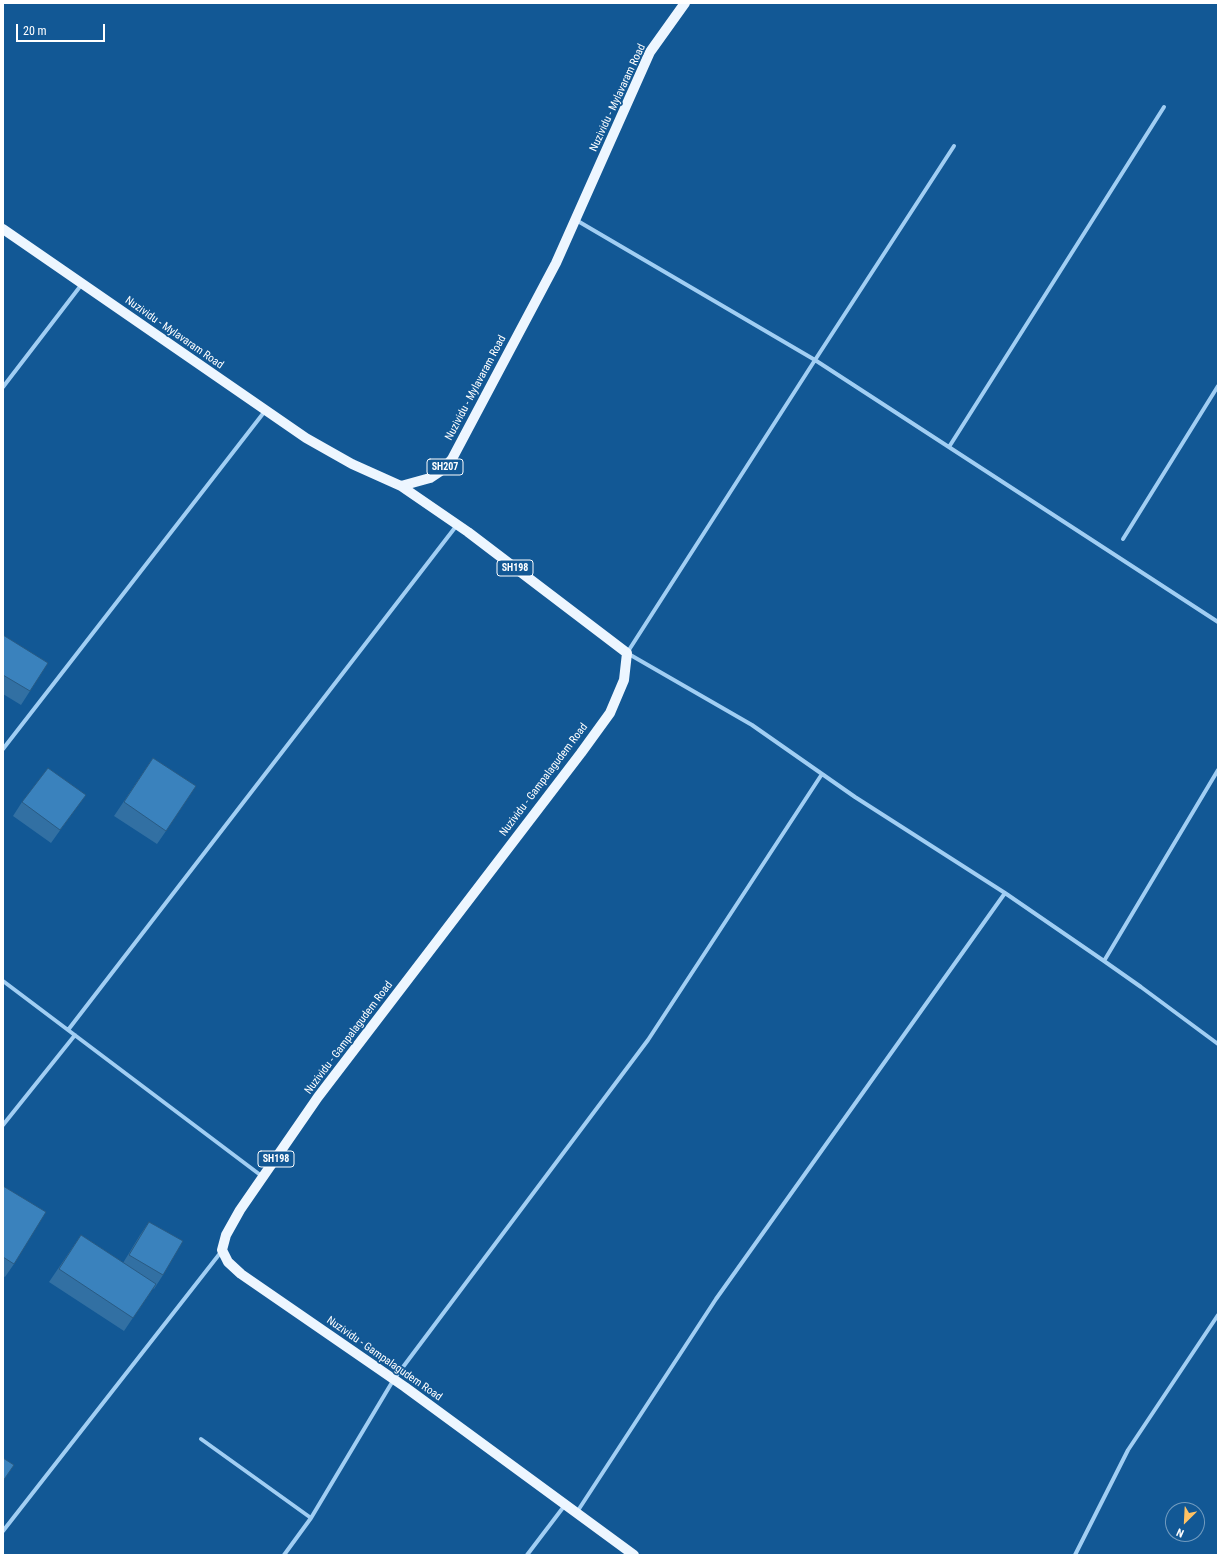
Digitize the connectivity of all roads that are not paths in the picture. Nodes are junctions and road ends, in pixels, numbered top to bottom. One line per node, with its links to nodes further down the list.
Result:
1 (685, 3): 4 (main road, Nuzividu - Mylavaram Road / SH207)
2 (1164, 107): 11 (street)
3 (954, 146): 7 (street)
4 (575, 220): 7 (street); 12 (main road, Nuzividu - Mylavaram Road / SH207)
5 (3, 230): 6 (main road, Nuzividu - Mylavaram Road)
6 (82, 284): 9 (street); 10 (main road, Nuzividu - Mylavaram Road)
7 (815, 360): 11 (street); 16 (street)
8 (1218, 386): 14 (street)
9 (3, 387)
10 (265, 410): 12 (main road, Nuzividu - Mylavaram Road); 17 (street)
11 (949, 447): 15 (street)
12 (401, 486): 13 (main road, SH198)
13 (458, 525): 16 (main road, SH198); 23 (street)
14 (1123, 539)
15 (1218, 622)
16 (627, 653): 19 (street); 27 (main road, Nuzividu - Gampalagudem Road / SH198)
17 (3, 749)
18 (1218, 770): 21 (street)
19 (822, 774): 20 (street); 30 (street)
20 (1005, 894): 21 (street); 33 (street)
21 (1104, 961): 25 (street)
22 (3, 981): 23 (street)
23 (68, 1030): 24 (street)
24 (75, 1035): 26 (street); 27 (street)
25 (1218, 1044)
26 (3, 1125)
27 (263, 1177): 28 (main road, Nuzividu - Gampalagudem Road / SH198)
28 (222, 1250): 30 (main road, Nuzividu - Gampalagudem Road); 35 (street)
29 (1218, 1315): 39 (street)
30 (394, 1379): 32 (main road, Nuzividu - Gampalagudem Road); 34 (street)
31 (201, 1439): 34 (street)
32 (565, 1504): 33 (main road, Nuzividu - Gampalagudem Road); 37 (street)
33 (576, 1513): 38 (main road, Nuzividu - Gampalagudem Road)
34 (311, 1518): 36 (street)
35 (3, 1531)
36 (284, 1555)
37 (527, 1555)
38 (634, 1555)
39 (1075, 1555)

